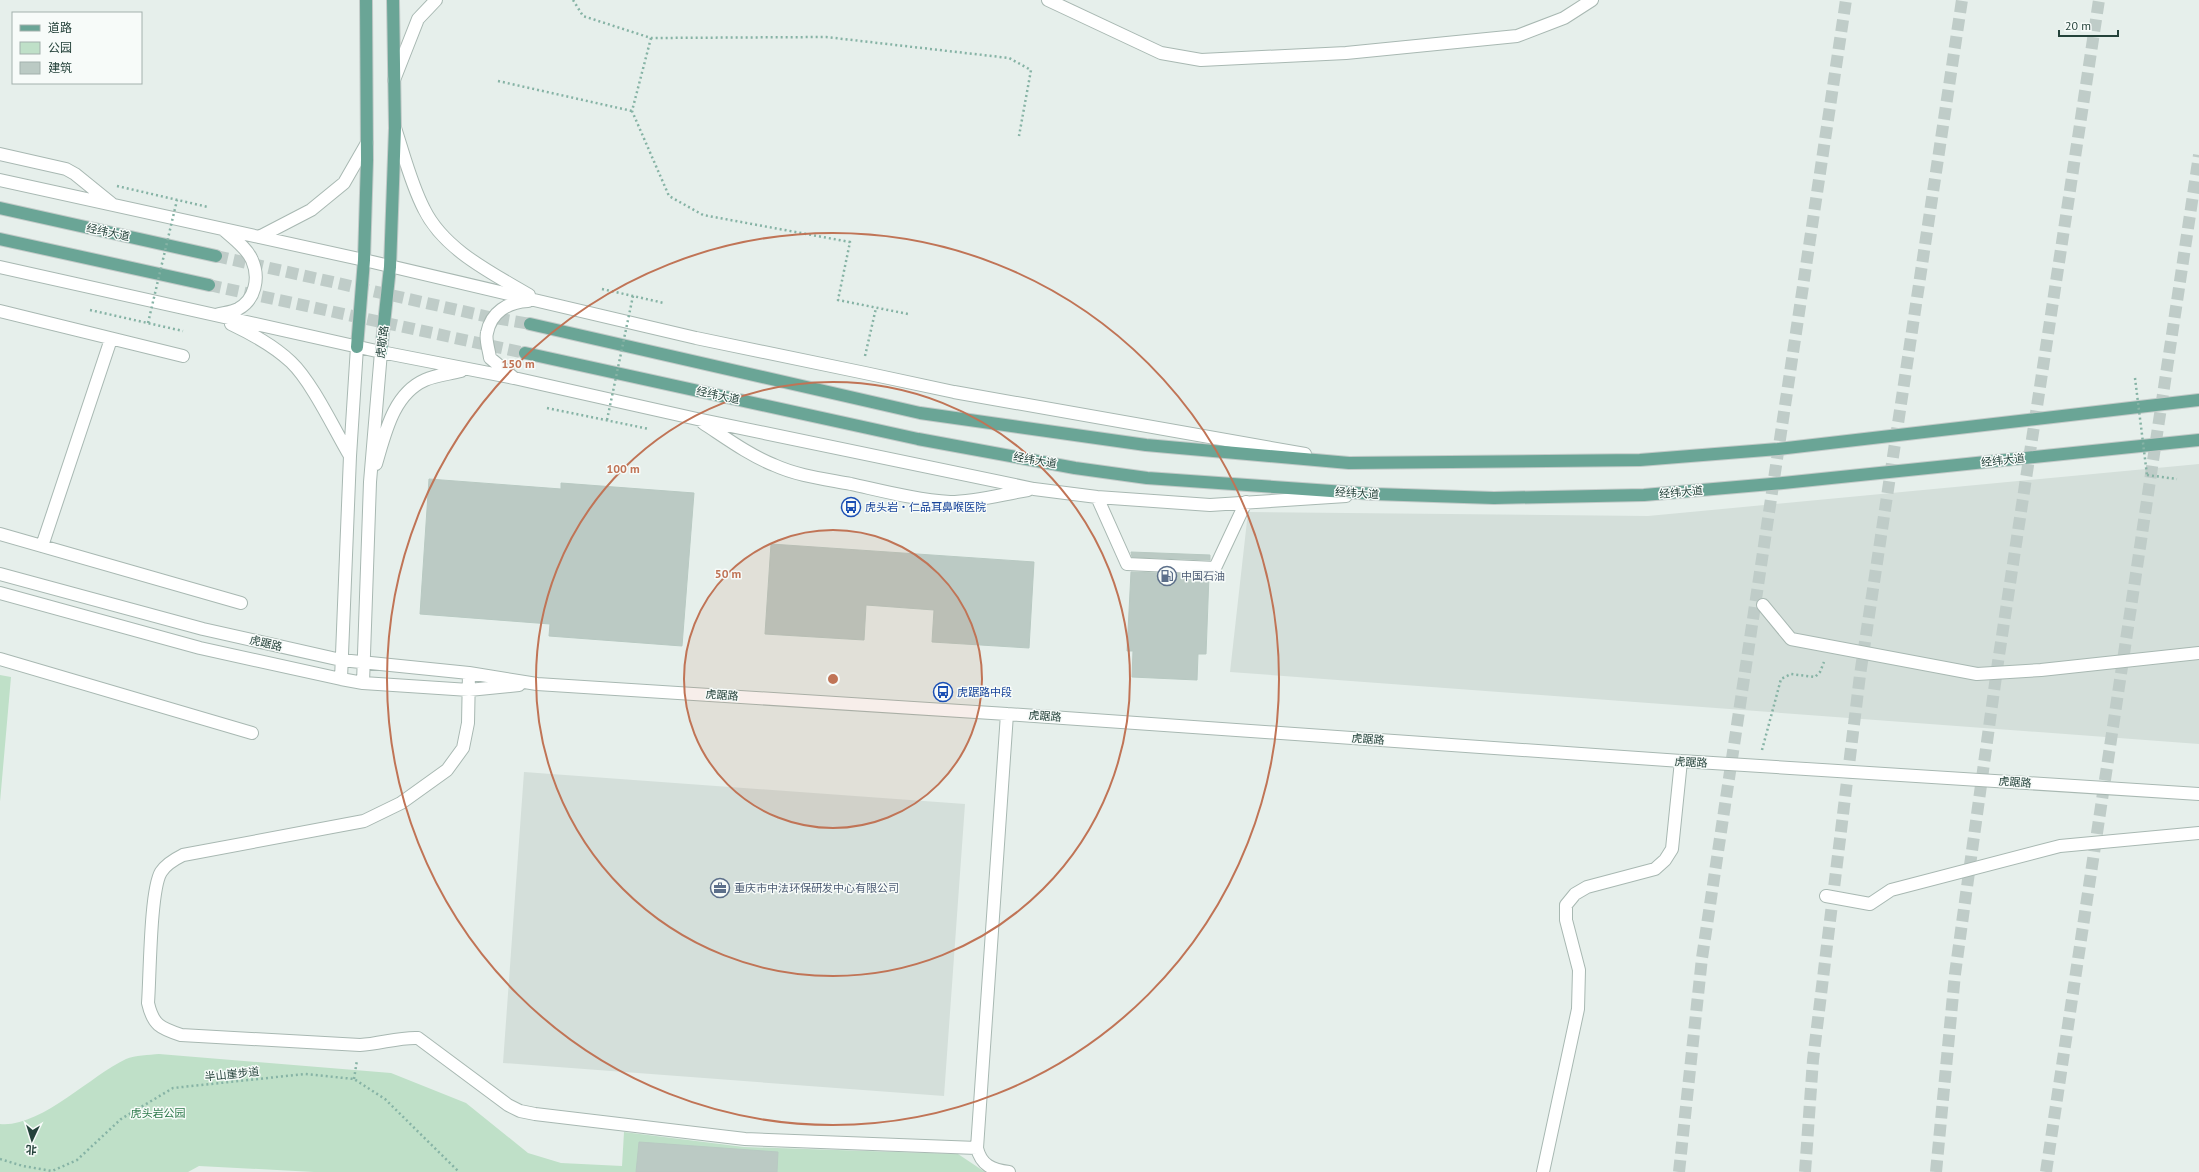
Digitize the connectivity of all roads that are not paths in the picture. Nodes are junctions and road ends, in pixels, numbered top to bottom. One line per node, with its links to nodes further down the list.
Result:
1 (366, 0): 8 (main road)
2 (393, 0): 6 (main road, 虎歇路)
3 (436, 0): 6 (street)
4 (1048, 0): 5 (street)
5 (1592, 0)
6 (394, 81): 7 (main road, 虎歇路)
7 (395, 128): 18 (main road, 虎歇路); 21 (street)
8 (367, 143): 14 (street); 17 (main road)
9 (0, 154): 11 (street)
10 (0, 180): 11 (street)
11 (114, 206): 13 (street)
12 (0, 208): 16 (main road, 经纬大道)
13 (223, 230): 14 (street); 23 (street)
14 (260, 237): 17 (street)
15 (0, 239): 20 (main road)
16 (216, 256)
17 (364, 260): 18 (street); 26 (main road)
18 (390, 267): 21 (street); 27 (main road, 虎歇路)
19 (0, 268): 23 (street)
20 (209, 285)
21 (539, 301): 31 (street); 36 (street)
22 (0, 311): 25 (street)
23 (213, 316): 26 (street); 35 (street)
24 (530, 324): 36 (main road)
25 (111, 339): 29 (street); 43 (street)
26 (357, 347): 27 (street); 35 (street)
27 (381, 352): 30 (street); 37 (street, 虎歇路)
28 (525, 353): 39 (main road, 经纬大道)
29 (183, 356)
30 (465, 370): 31 (street); 37 (street)
31 (514, 378): 33 (street)
32 (2199, 400): 36 (main road)
33 (697, 419): 38 (street); 38 (street)
34 (2199, 440): 39 (main road, 经纬大道)
35 (350, 456): 50 (street)
36 (1349, 463)
37 (370, 482): 51 (street, 虎歇路)
38 (1034, 489): 40 (street)
39 (1374, 494): 41 (street)
40 (1098, 497): 41 (street); 41 (street)
41 (1246, 502)
42 (0, 534): 43 (street)
43 (42, 546): 46 (street)
44 (0, 574): 50 (street, 虎踞路)
45 (0, 593): 53 (street, 虎踞路)
46 (241, 603)
47 (1763, 605): 48 (street)
48 (2199, 653)
49 (0, 659): 58 (street)
50 (341, 660): 51 (street, 虎踞路); 53 (street)
51 (363, 664): 52 (street, 虎踞路); 54 (street, 虎歇路)
52 (469, 673): 55 (street, 虎踞路); 56 (street)
53 (341, 680): 54 (street, 虎踞路)
54 (362, 683): 56 (street, 虎踞路)
55 (537, 684): 56 (street, 虎踞路); 57 (street, 虎踞路)
56 (469, 690): 63 (street)
57 (1007, 714): 59 (street, 虎踞路); 63 (street)
58 (252, 733)
59 (1681, 761): 60 (street, 虎踞路); 65 (street)
60 (2199, 794)
61 (2199, 833): 62 (street)
62 (1826, 896)
63 (977, 1148): 64 (street)
64 (1009, 1172)
65 (1543, 1172)

